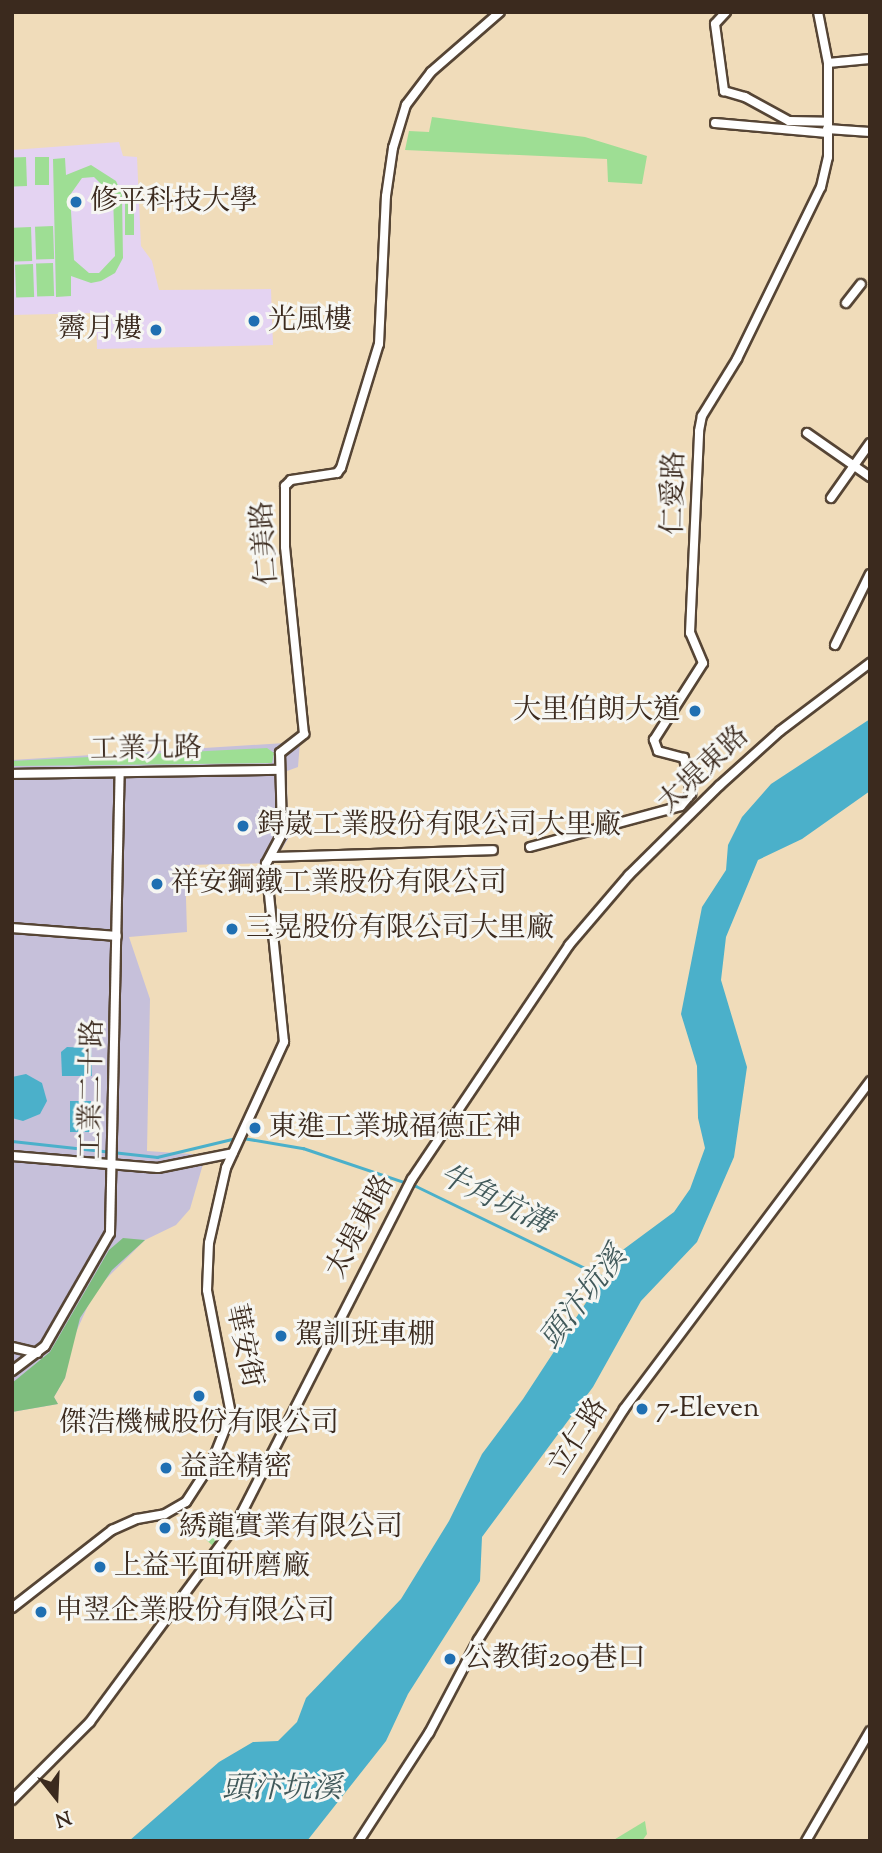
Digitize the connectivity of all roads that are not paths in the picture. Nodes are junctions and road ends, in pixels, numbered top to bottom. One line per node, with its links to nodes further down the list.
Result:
1 (500, 12): 19 (street, 仁美路)
2 (726, 12): 7 (street)
3 (818, 12): 5 (street, 仁愛路)
4 (870, 59): 5 (street)
5 (828, 63): 7 (street, 仁愛路)
6 (715, 123): 7 (street)
7 (828, 128): 8 (street); 22 (street, 仁愛路)
8 (870, 132)
9 (861, 284): 10 (street)
10 (846, 303)
11 (807, 433): 13 (street)
12 (870, 443): 13 (street)
13 (853, 467): 14 (street); 15 (street)
14 (870, 477)
15 (831, 498)
16 (870, 574): 17 (street)
17 (835, 645)
18 (870, 663): 36 (street, 太堤東路)
19 (279, 770): 20 (street, 工業九路); 24 (street)
20 (120, 773): 21 (street, 工業九路); 26 (street, 工業二十路)
21 (12, 774)
22 (530, 847)
23 (493, 850): 24 (street)
24 (271, 857): 28 (street, 華安街)
25 (12, 928): 26 (street)
26 (117, 936): 30 (street, 工業二十路)
27 (870, 1081): 37 (street, 立仁路)
28 (235, 1150): 30 (street); 34 (street, 華安街)
29 (12, 1156): 30 (street)
30 (115, 1162): 32 (street, 工業二十路)
31 (12, 1347): 32 (street)
32 (37, 1353): 33 (street, 工業二十路)
33 (12, 1371)
34 (12, 1608)
35 (870, 1731): 38 (street)
36 (12, 1800)
37 (359, 1841)
38 (806, 1841)

